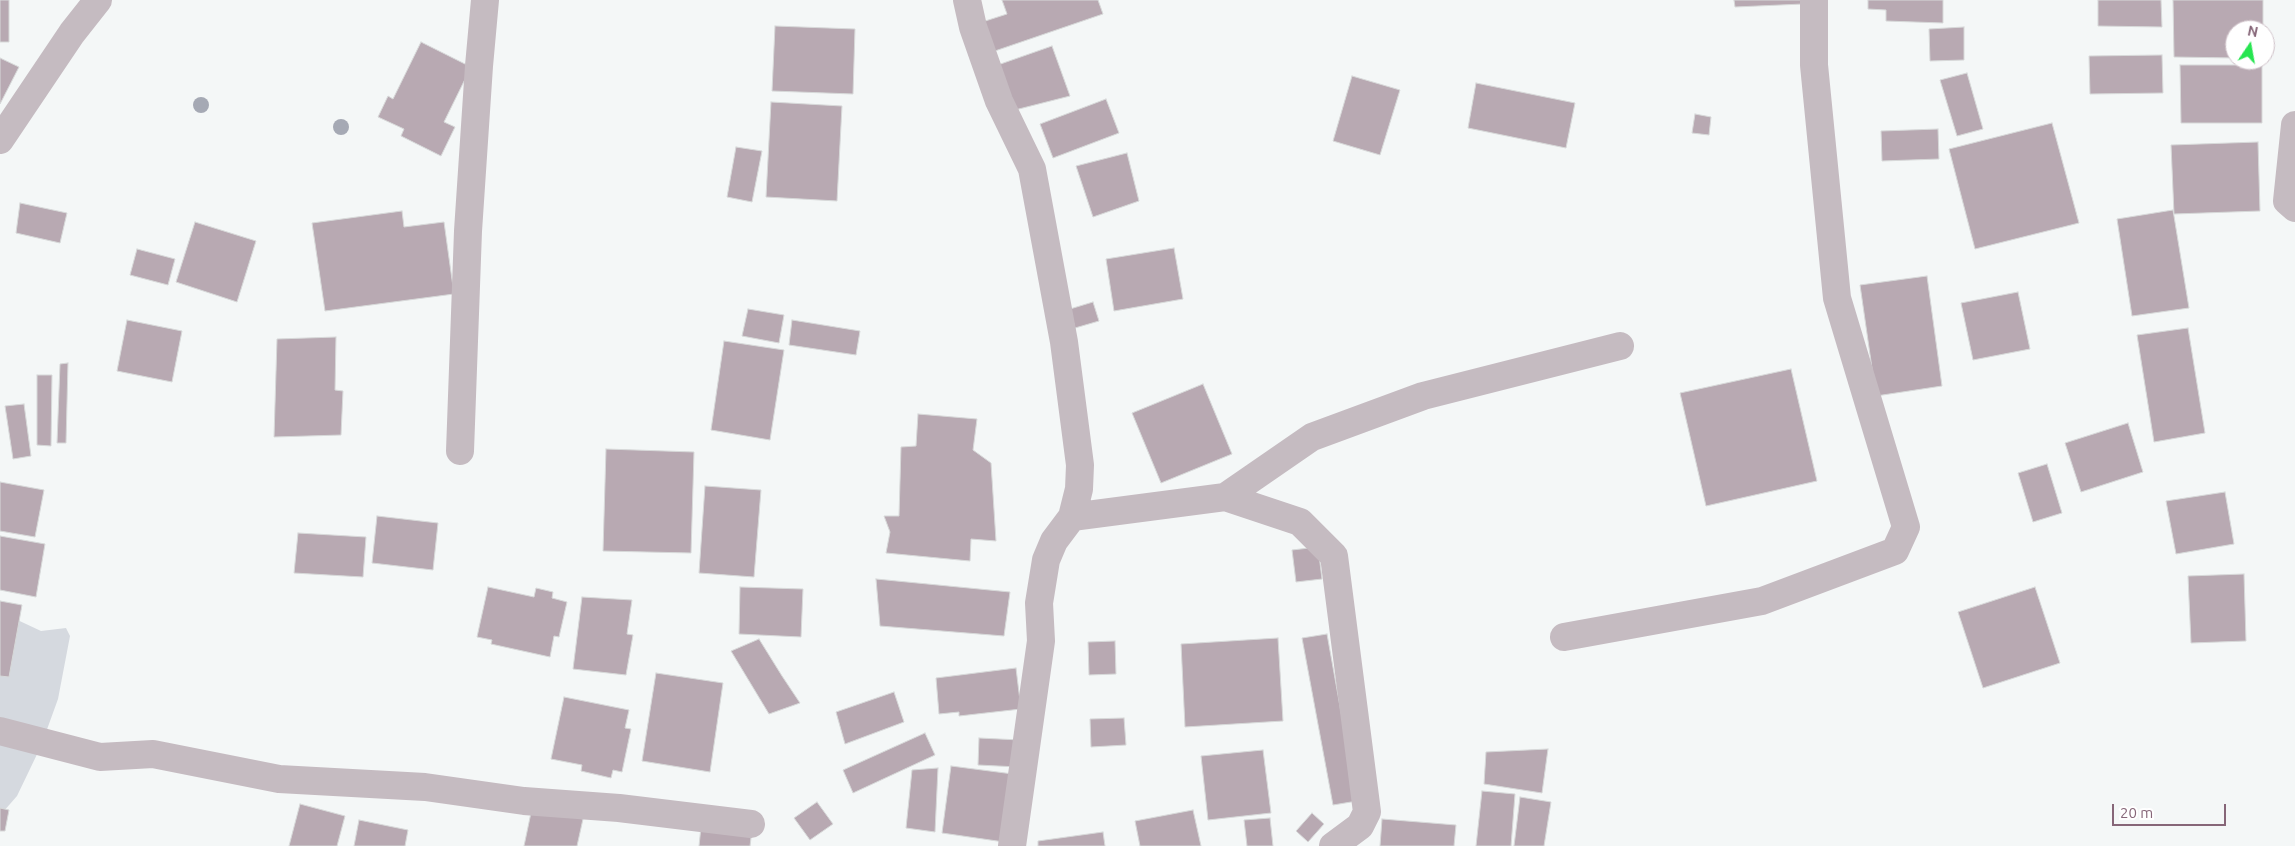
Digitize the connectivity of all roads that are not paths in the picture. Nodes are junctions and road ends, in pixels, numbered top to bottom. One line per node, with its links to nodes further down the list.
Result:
1 (98, 0): 6 (street)
2 (485, 0): 9 (street)
3 (967, 0): 11 (street)
4 (1814, 0): 12 (street)
5 (2295, 125): 7 (street)
6 (0, 140)
7 (2295, 208)
8 (1620, 346): 10 (street)
9 (460, 451)
10 (1225, 497): 11 (street); 16 (street)
11 (1072, 517): 15 (street)
12 (1564, 637)
13 (0, 731): 14 (street)
14 (752, 824)
15 (1012, 846)
16 (1333, 846)

